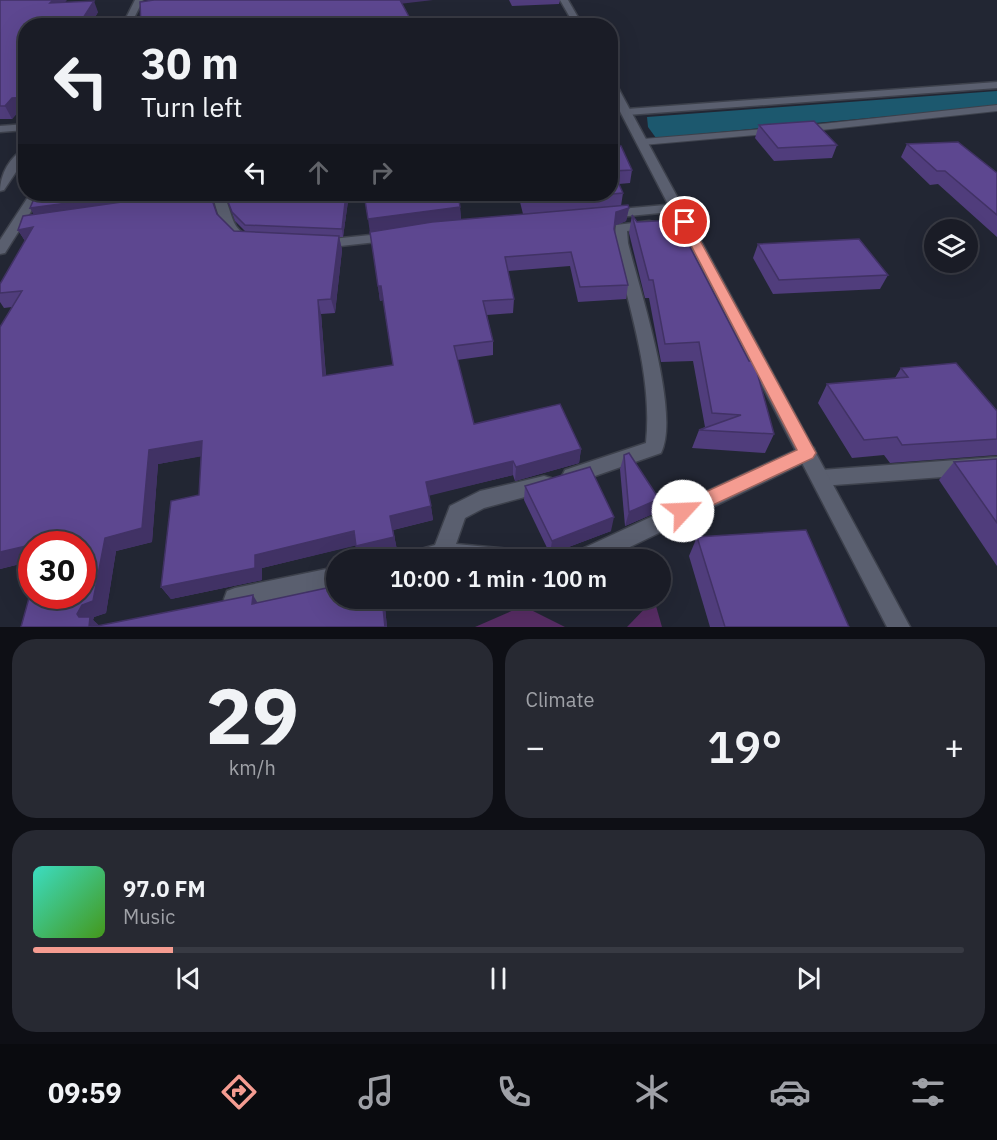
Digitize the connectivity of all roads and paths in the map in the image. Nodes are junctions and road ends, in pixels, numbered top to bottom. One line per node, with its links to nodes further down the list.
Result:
1 (564, 0): 4 (street)
2 (137, 1): 3 (street)
3 (130, 18)
4 (574, 18)
5 (997, 85): 8 (street)
6 (618, 96): 8 (street)
7 (997, 108): 11 (lane)
8 (627, 112): 11 (street)
9 (18, 128): 10 (street)
10 (0, 129)
11 (643, 142): 19 (street)
12 (18, 159): 13 (street)
13 (0, 187)
14 (31, 201): 21 (street)
15 (182, 201): 17 (street)
16 (220, 201): 23 (street)
17 (174, 202)
18 (598, 214): 19 (street)
19 (681, 215): 26 (street); 29 (street)
20 (36, 223): 21 (street)
21 (15, 226): 25 (street)
22 (400, 235): 24 (street)
23 (255, 241)
24 (313, 244)
25 (0, 250)
26 (807, 453): 28 (street); 30 (street)
27 (997, 465): 28 (street)
28 (821, 478): 33 (street)
29 (443, 549)
30 (603, 549)
31 (326, 580): 32 (street)
32 (215, 604)
33 (899, 627)

